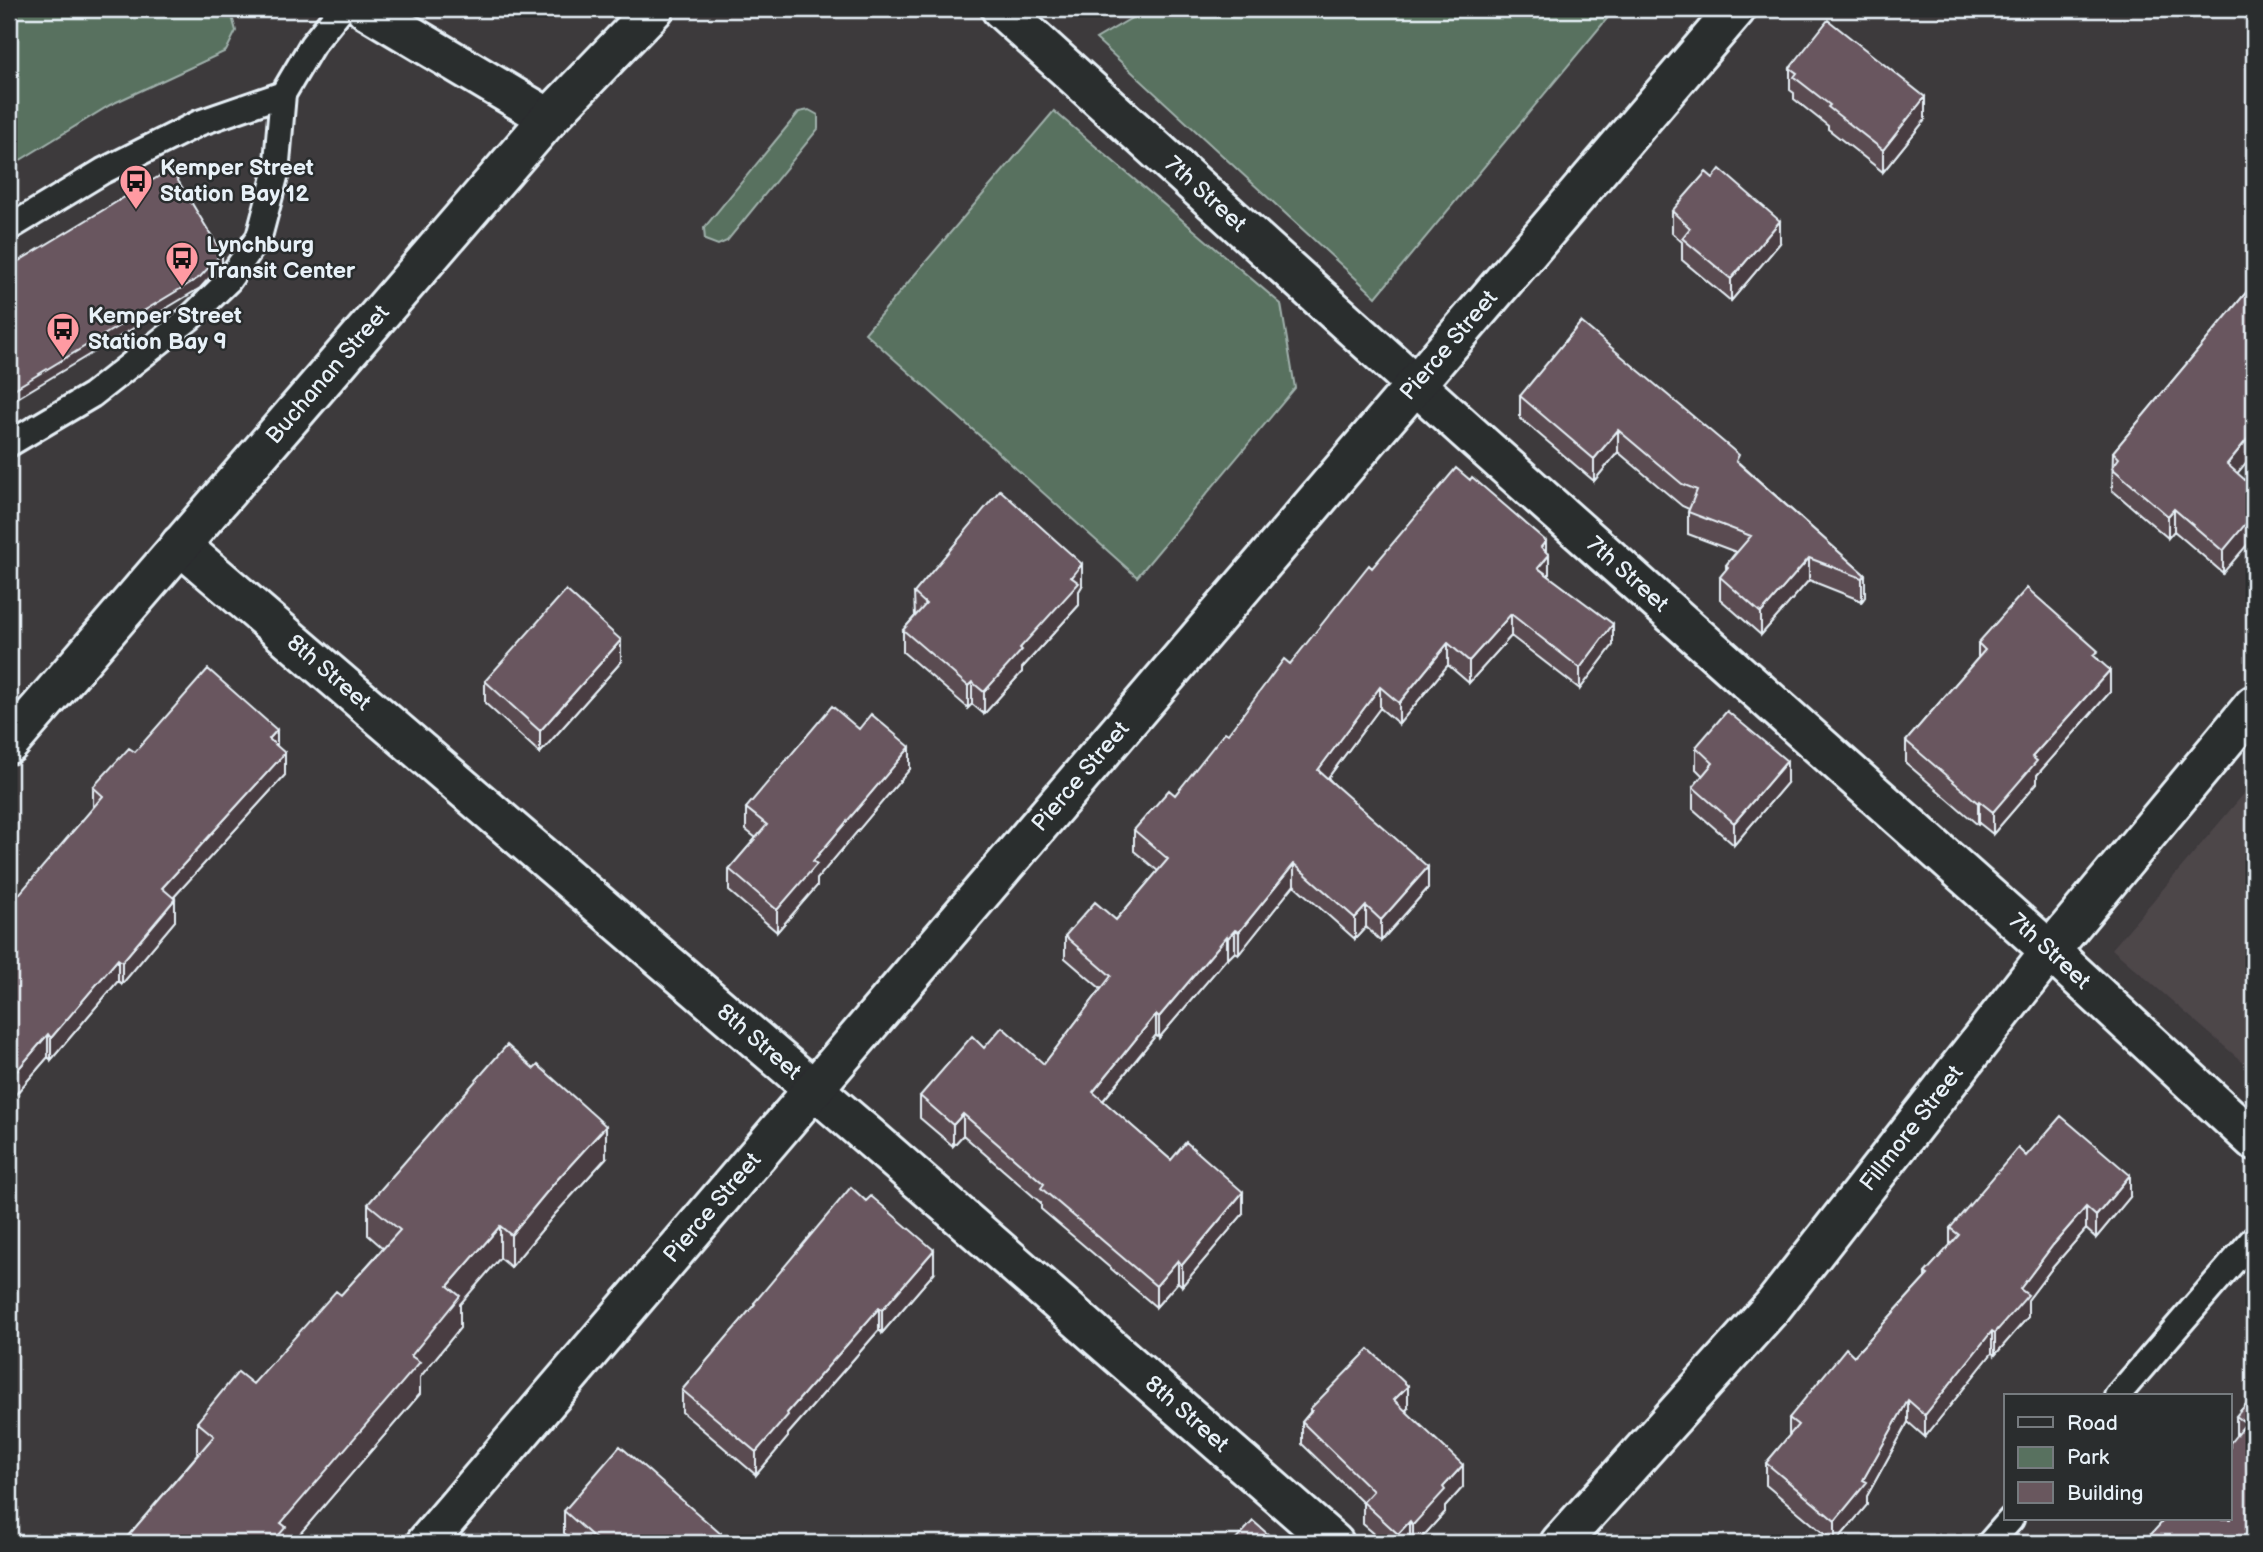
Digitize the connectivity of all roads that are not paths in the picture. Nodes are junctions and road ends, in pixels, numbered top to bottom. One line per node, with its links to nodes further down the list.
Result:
1 (341, 9): 6 (lane)
2 (366, 9): 7 (street)
3 (654, 9): 7 (street, Buchanan Street)
4 (1001, 9): 9 (street, 7th Street)
5 (1735, 9): 9 (street, Pierce Street)
6 (283, 94): 8 (lane); 10 (lane)
7 (549, 118): 11 (street, Buchanan Street)
8 (9, 228)
9 (1416, 384): 14 (street, 7th Street); 15 (street, Pierce Street)
10 (9, 444)
11 (180, 545): 13 (street, Buchanan Street); 15 (street, 8th Street)
12 (2254, 705): 14 (street, Fillmore Street)
13 (9, 744)
14 (2050, 951): 16 (street, 7th Street); 22 (street, Fillmore Street)
15 (814, 1089): 20 (street, Pierce Street); 21 (street, 8th Street)
16 (2254, 1140)
17 (2254, 1238): 18 (lane)
18 (2119, 1394)
19 (2010, 1520): 23 (lane)
20 (426, 1543)
21 (1334, 1543)
22 (1560, 1543)
23 (1990, 1543)

